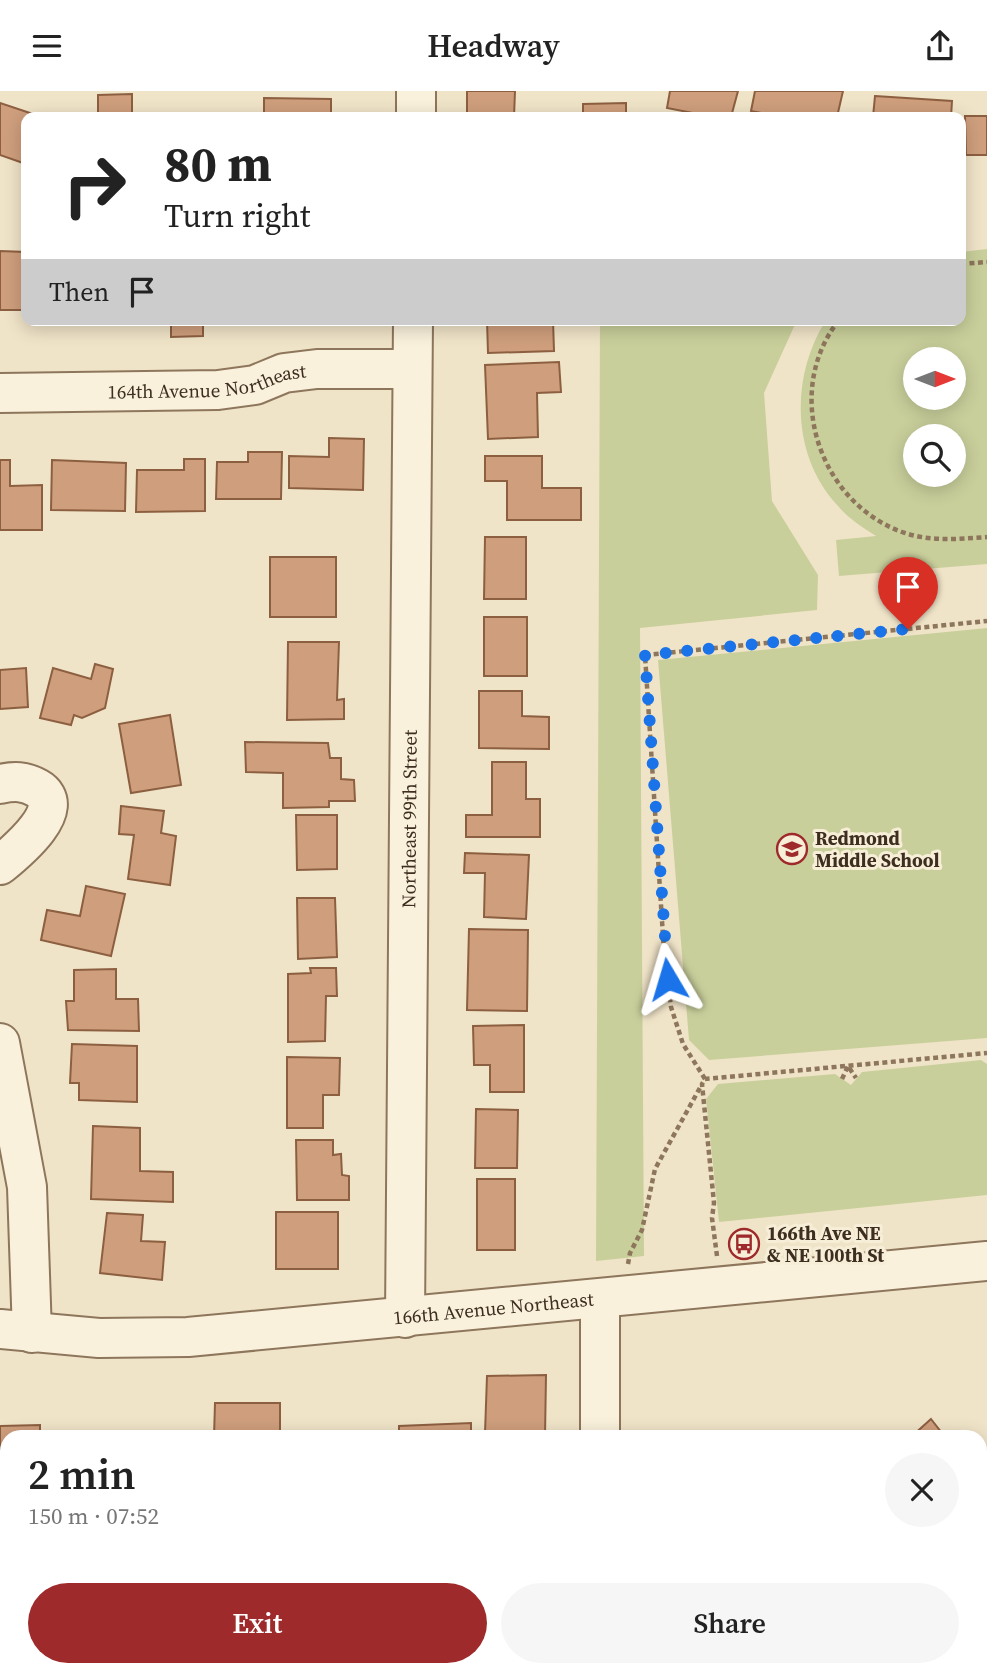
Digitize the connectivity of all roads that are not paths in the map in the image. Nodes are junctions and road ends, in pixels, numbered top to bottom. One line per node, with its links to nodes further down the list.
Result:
1 (416, 91): 2 (street)
2 (416, 112)
3 (412, 326): 4 (street, Northeast 99th Street)
4 (412, 369): 5 (street, 164th Avenue Northeast); 11 (street, Northeast 99th Street)
5 (0, 393)
6 (0, 784): 7 (street)
7 (0, 865)
8 (0, 1043): 12 (street)
9 (987, 1261): 10 (street, 166th Avenue Northeast)
10 (600, 1299): 11 (street, 166th Avenue Northeast); 13 (street)
11 (405, 1318): 12 (street, 166th Avenue Northeast)
12 (16, 1331)
13 (600, 1430)

